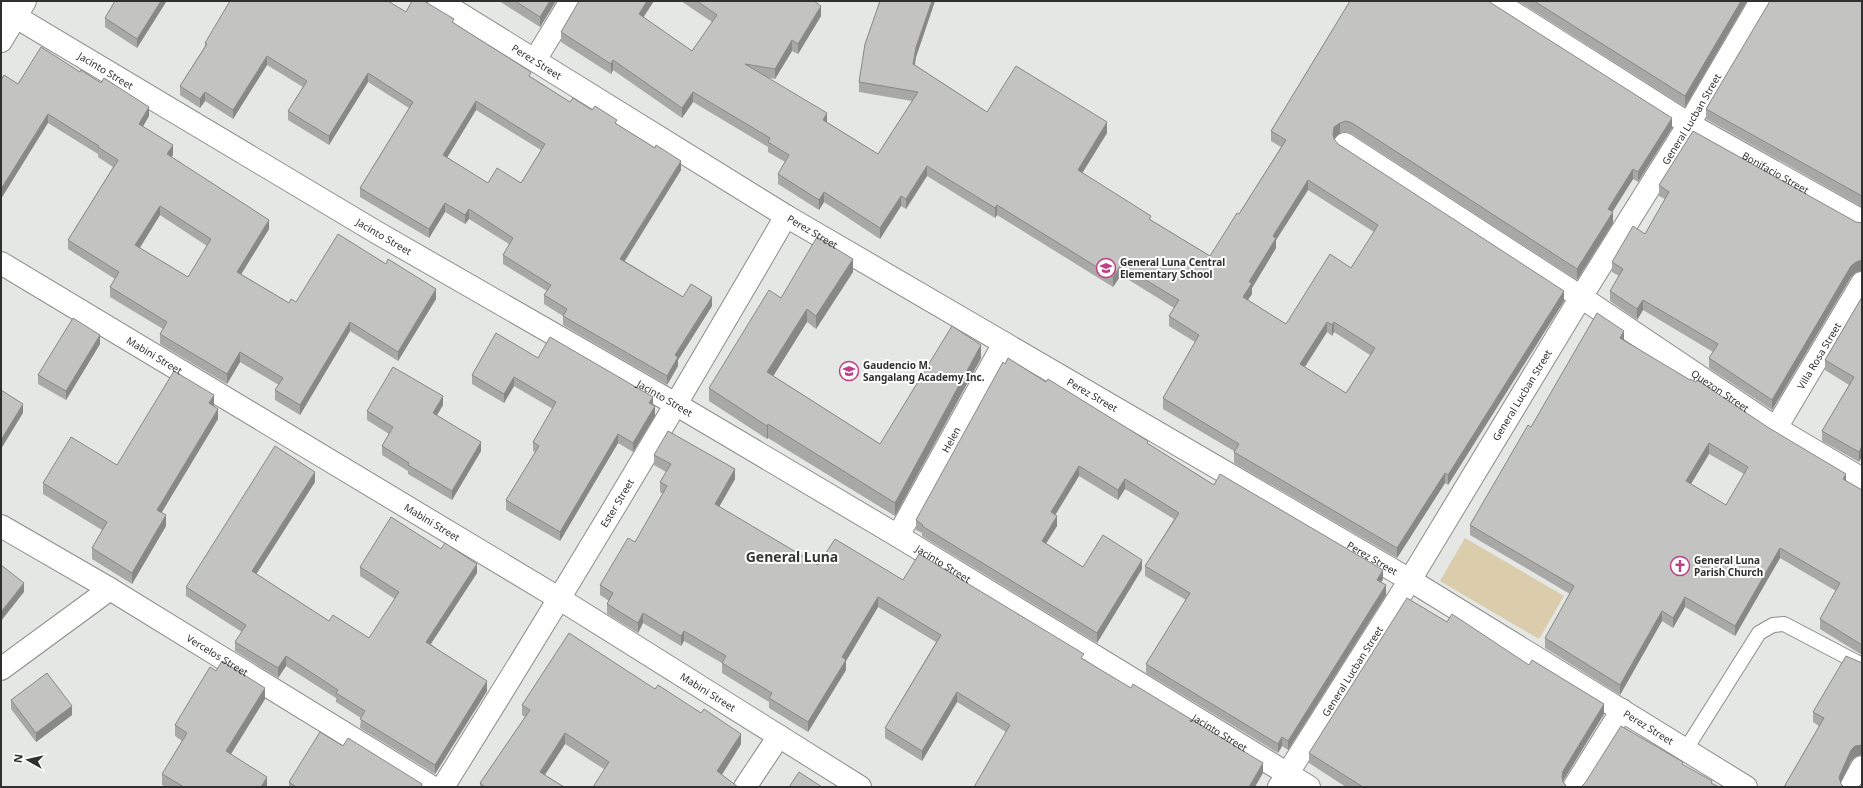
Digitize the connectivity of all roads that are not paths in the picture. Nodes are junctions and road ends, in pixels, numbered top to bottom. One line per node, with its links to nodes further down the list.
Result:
1 (440, 1): 7 (street, Perez Street)
2 (571, 1): 7 (street)
3 (1495, 1): 8 (street, Bonifacio Street)
4 (1761, 1): 8 (street, General Lucban Street)
5 (14, 8): 6 (street); 16 (street, Jacinto Street)
6 (1, 41)
7 (535, 60): 10 (street, Perez Street)
8 (1689, 124): 11 (street, Bonifacio Street); 14 (street, General Lucban Street)
9 (1345, 144): 14 (street, Quezon Street)
10 (786, 216): 15 (street, Perez Street); 16 (street, Ester Street)
11 (1862, 221)
12 (1, 263): 23 (street, Mabini Street)
13 (1862, 283): 17 (street, Villa Rosa Street)
14 (1581, 297): 17 (street, Quezon Street); 21 (street, General Lucban Street)
15 (1004, 343): 20 (street, Helen); 21 (street, Perez Street)
16 (676, 406): 20 (street, Jacinto Street); 23 (street, Ester Street)
17 (1776, 428): 18 (street, Quezon Street)
18 (1862, 479)
19 (1, 526): 22 (street, Vercelos Street)
20 (898, 536): 30 (street, Jacinto Street)
21 (1410, 580): 26 (street, Perez Street); 30 (street, General Lucban Street)
22 (110, 589): 25 (street); 31 (street, Vercelos Street)
23 (560, 599): 27 (street, Mabini Street); 32 (street, Ester Street)
24 (1862, 664): 28 (lane)
25 (1, 669)
26 (1622, 710): 28 (street, Perez Street); 36 (street)
27 (779, 736): 33 (street); 34 (street, Mabini Street)
28 (1686, 748): 37 (street, Perez Street)
29 (1862, 767): 38 (street)
30 (1283, 780): 35 (street, Jacinto Street)
31 (432, 787)
32 (443, 787)
33 (745, 787)
34 (860, 787)
35 (1309, 787)
36 (1574, 787)
37 (1746, 787)
38 (1851, 787)

